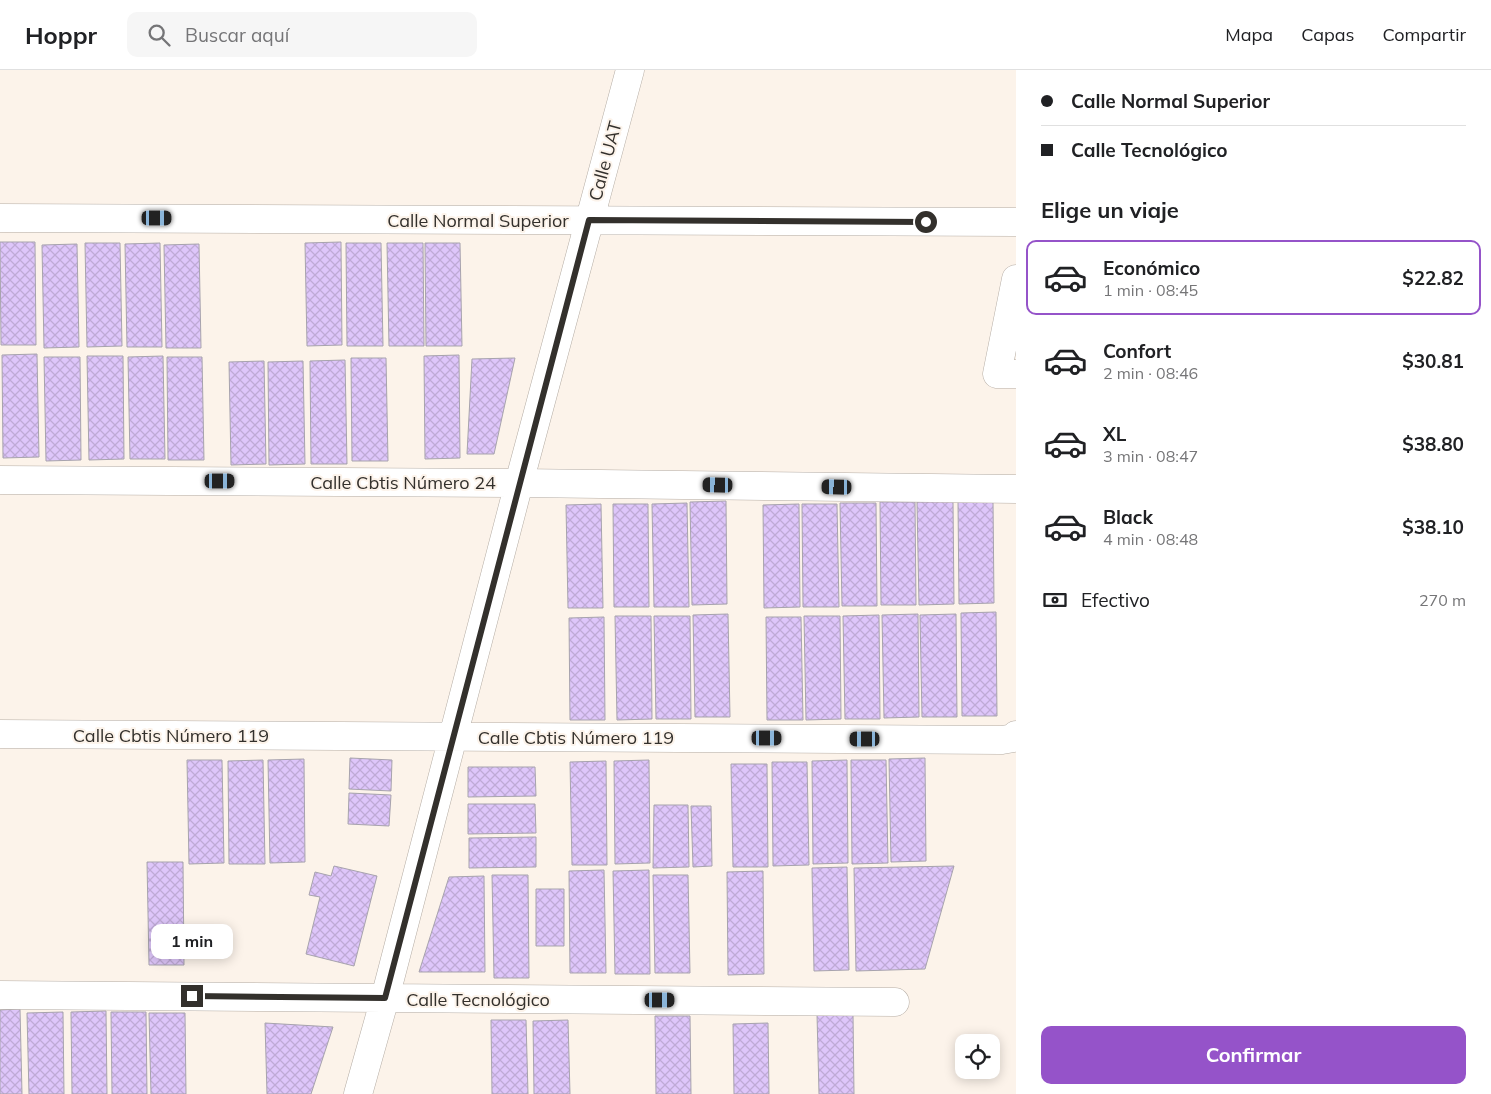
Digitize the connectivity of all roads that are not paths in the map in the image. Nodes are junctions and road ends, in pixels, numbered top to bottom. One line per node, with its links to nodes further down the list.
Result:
1 (630, 70): 3 (street, Calle UAT)
2 (0, 218): 3 (street, Calle Normal Superior)
3 (589, 220): 4 (street, Calle Normal Superior); 8 (street, Calle UAT)
4 (1016, 222)
5 (1016, 279): 6 (street)
6 (1016, 374)
7 (0, 480): 8 (street, Calle Cbtis Número 24)
8 (519, 483): 9 (street, Calle Cbtis Número 24); 11 (street, Calle UAT)
9 (1016, 489)
10 (0, 734): 11 (street, Calle Cbtis Número 119)
11 (453, 737): 12 (street, Calle Cbtis Número 119); 14 (street, Calle UAT)
12 (1009, 737)
13 (0, 995): 14 (street, Calle Tecnológico)
14 (385, 998): 15 (street, Calle Tecnológico); 16 (street, Calle UAT)
15 (895, 1002)
16 (358, 1094)

